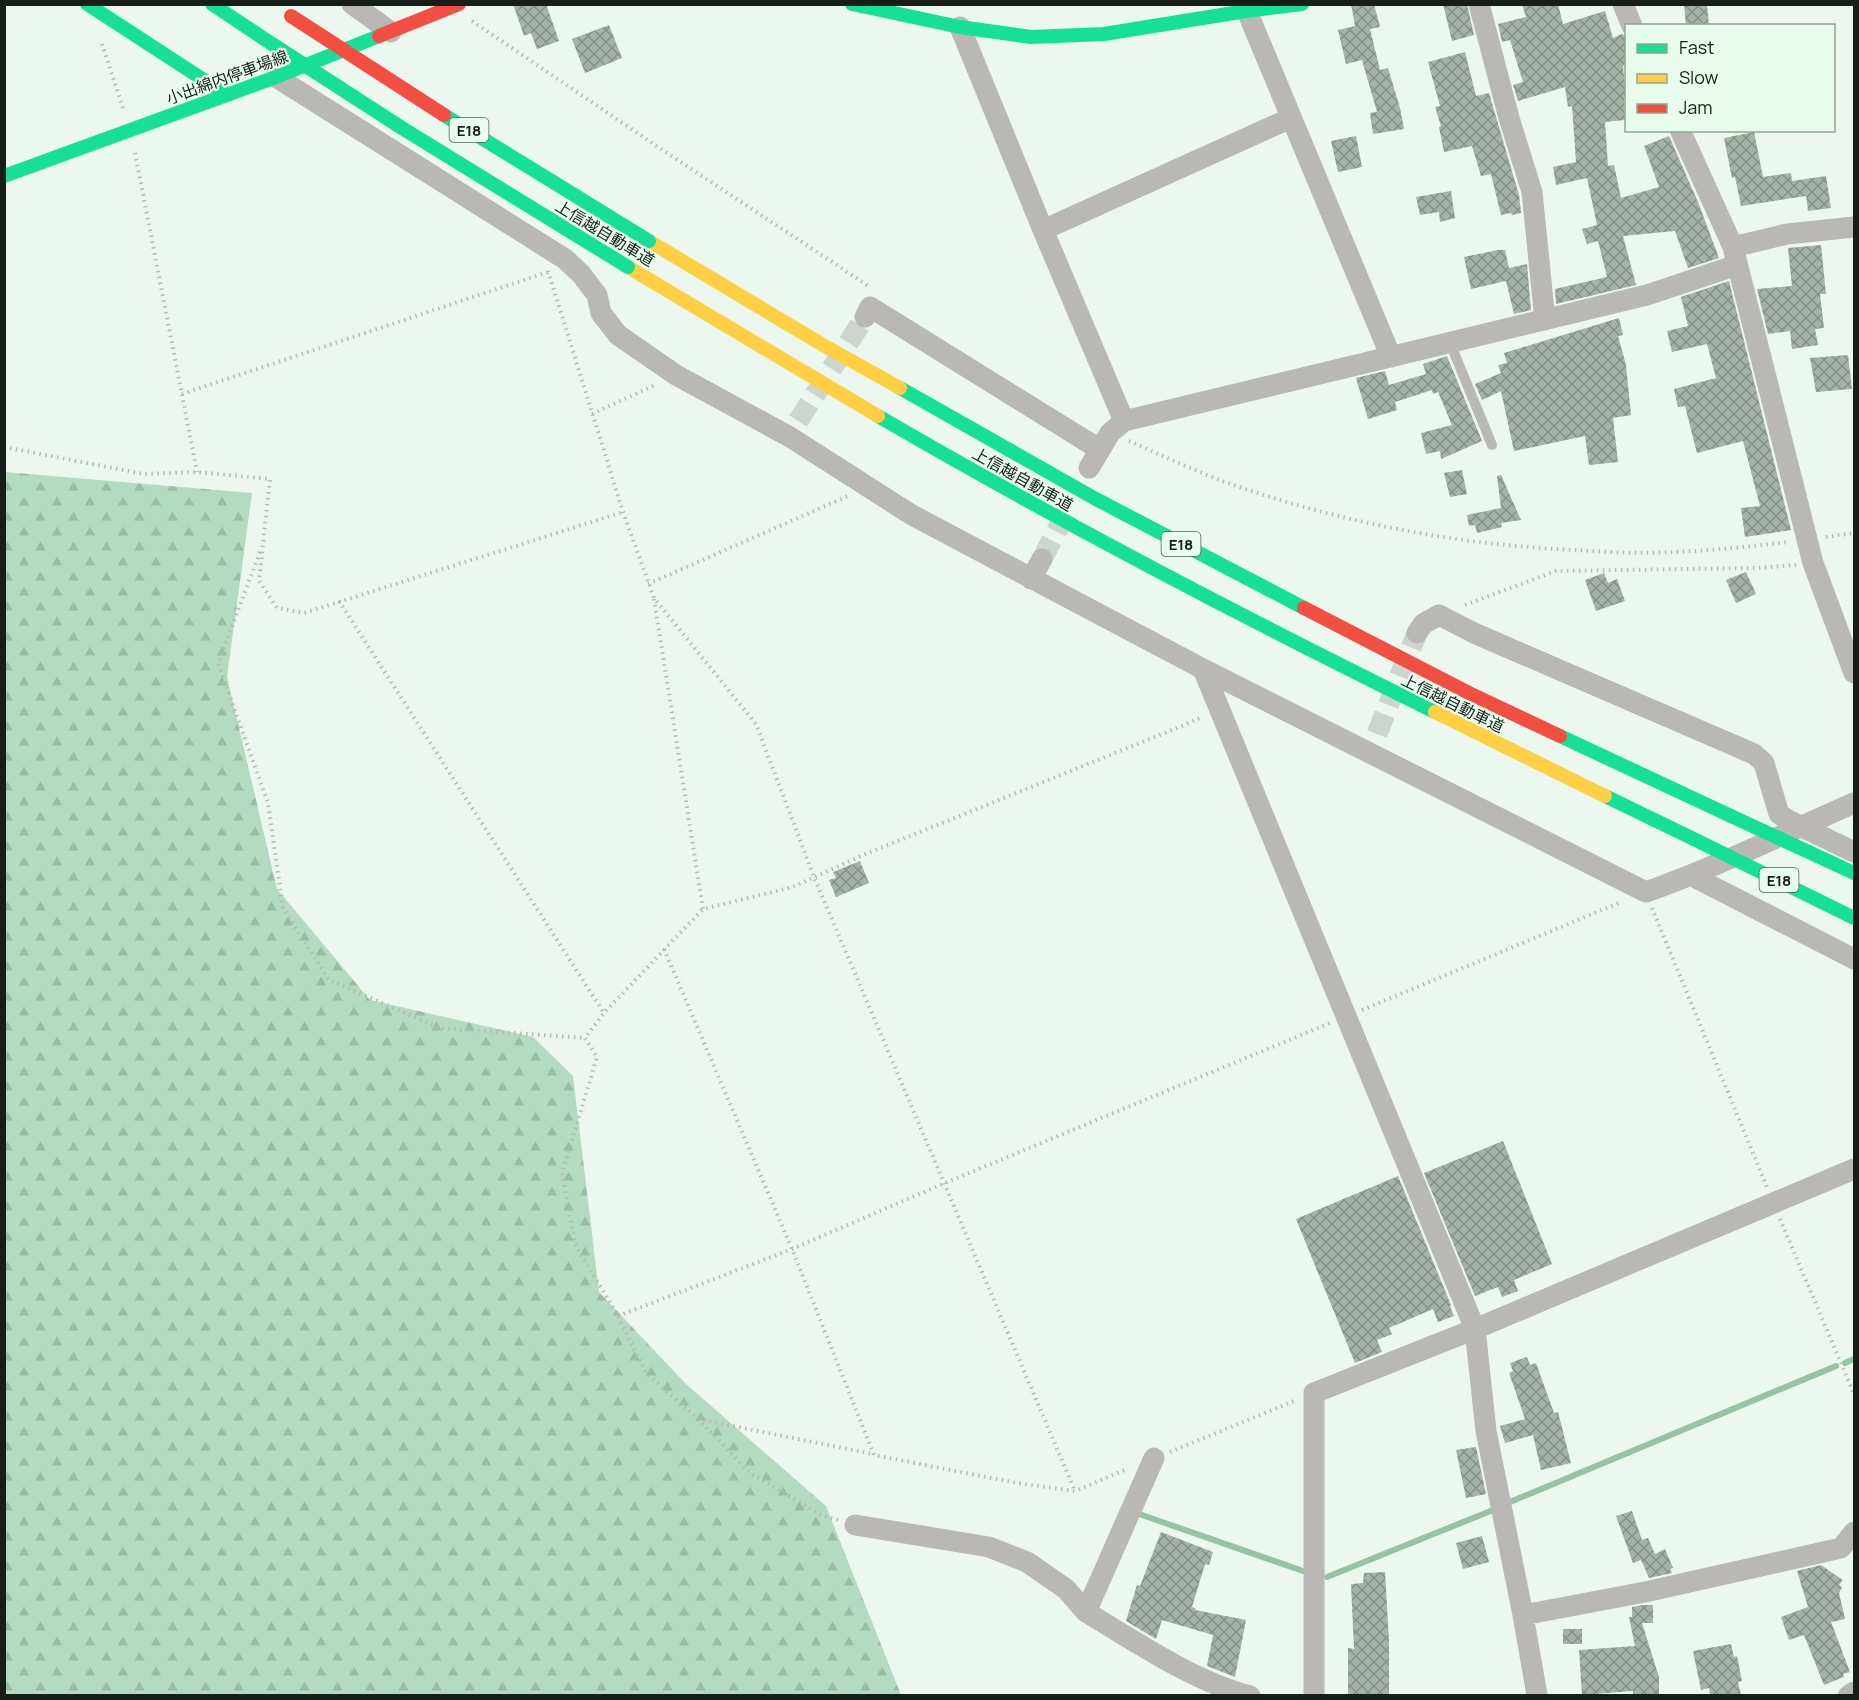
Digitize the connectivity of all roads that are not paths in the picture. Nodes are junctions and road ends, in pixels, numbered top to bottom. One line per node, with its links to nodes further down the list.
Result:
1 (87, 4): 15 (main road)
2 (212, 4): 40 (main road, 上信越自動車道 / E18, bridge)
3 (352, 4): 13 (street)
4 (459, 4): 13 (main road, 小出綿内停車場線)
5 (1302, 4): 9 (main road)
6 (1479, 4): 23 (street)
7 (1623, 4): 11 (street)
8 (857, 5): 12 (main road)
9 (1245, 8): 12 (main road); 16 (street)
10 (286, 13): 38 (main road, 上信越自動車道 / E18, bridge)
11 (1631, 24)
12 (960, 27): 20 (street)
13 (391, 32): 14 (main road, 小出綿内停車場線)
14 (276, 77): 15 (main road, 小出綿内停車場線); 31 (street)
15 (227, 95): 18 (main road, 小出綿内停車場線)
16 (1291, 118): 20 (street); 25 (street)
17 (1681, 132): 21 (street)
18 (4, 176)
19 (1854, 227): 21 (street)
20 (1043, 230): 26 (street)
21 (1735, 256): 23 (street); 34 (street)
22 (866, 317): 28 (street)
23 (1545, 320): 24 (street)
24 (1450, 343): 25 (street); 27 (lane)
25 (1391, 357): 26 (street)
26 (1124, 422): 28 (street)
27 (1492, 445)
28 (1099, 449): 29 (street)
29 (1089, 468)
30 (1042, 559): 31 (street)
31 (1031, 579): 33 (street)
32 (1417, 633): 36 (street)
33 (1203, 669): 39 (street); 43 (street)
34 (1854, 673)
35 (1854, 803): 36 (street)
36 (1801, 826): 37 (street); 39 (street)
37 (1854, 852)
38 (1854, 873)
39 (1692, 876): 41 (street)
40 (1854, 918)
41 (1854, 959)
42 (1854, 1169): 43 (street)
43 (1475, 1329): 48 (street); 51 (street)
44 (1155, 1458): 47 (street)
45 (855, 1525): 47 (street)
46 (1854, 1532): 48 (street)
47 (1086, 1612): 50 (street)
48 (1523, 1615): 52 (street)
49 (1854, 1692): 53 (street)
50 (1250, 1695)
51 (1314, 1695)
52 (1537, 1695)
53 (1848, 1695)

